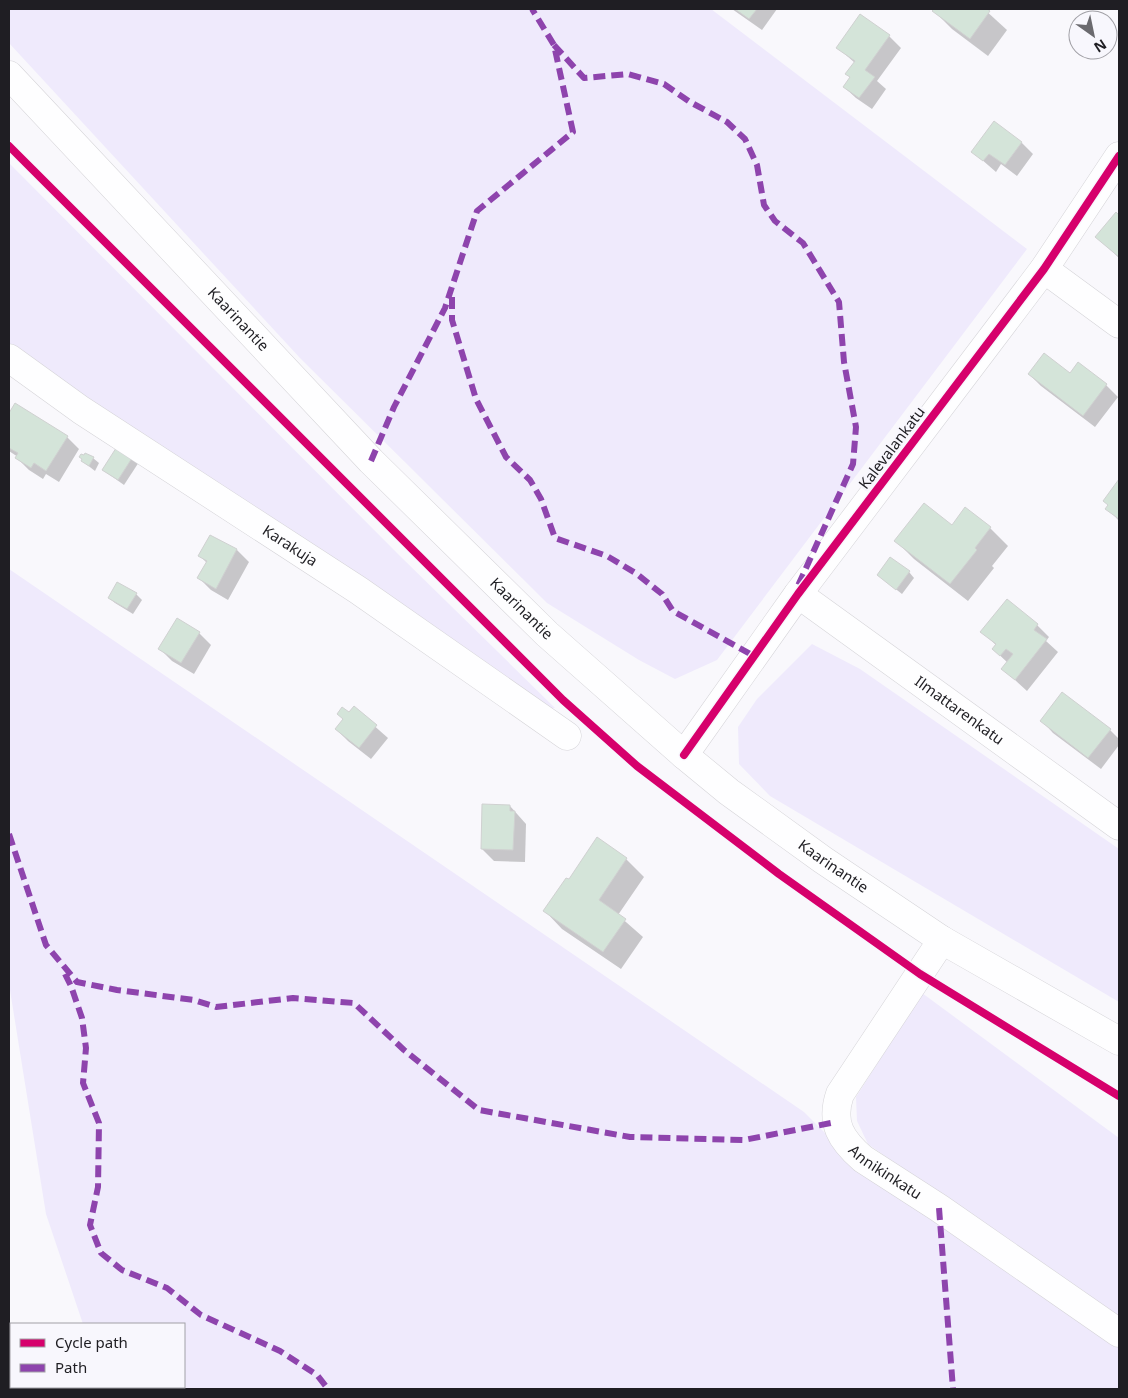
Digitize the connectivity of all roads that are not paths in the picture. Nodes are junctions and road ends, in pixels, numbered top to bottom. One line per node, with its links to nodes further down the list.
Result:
1 (9, 75): 8 (street, Kaarinantie)
2 (1119, 156): 3 (street, Kalevalankatu)
3 (1044, 269): 4 (street); 6 (street, Kalevalankatu)
4 (1119, 324)
5 (9, 358): 7 (street, Karakuja)
6 (798, 594): 8 (street, Kalevalankatu); 9 (street, Ilmattarenkatu)
7 (567, 736)
8 (684, 754): 10 (street, Kaarinantie)
9 (1119, 826)
10 (942, 940): 11 (street, Kaarinantie); 12 (street, Annikinkatu)
11 (1119, 1041)
12 (1119, 1334)

